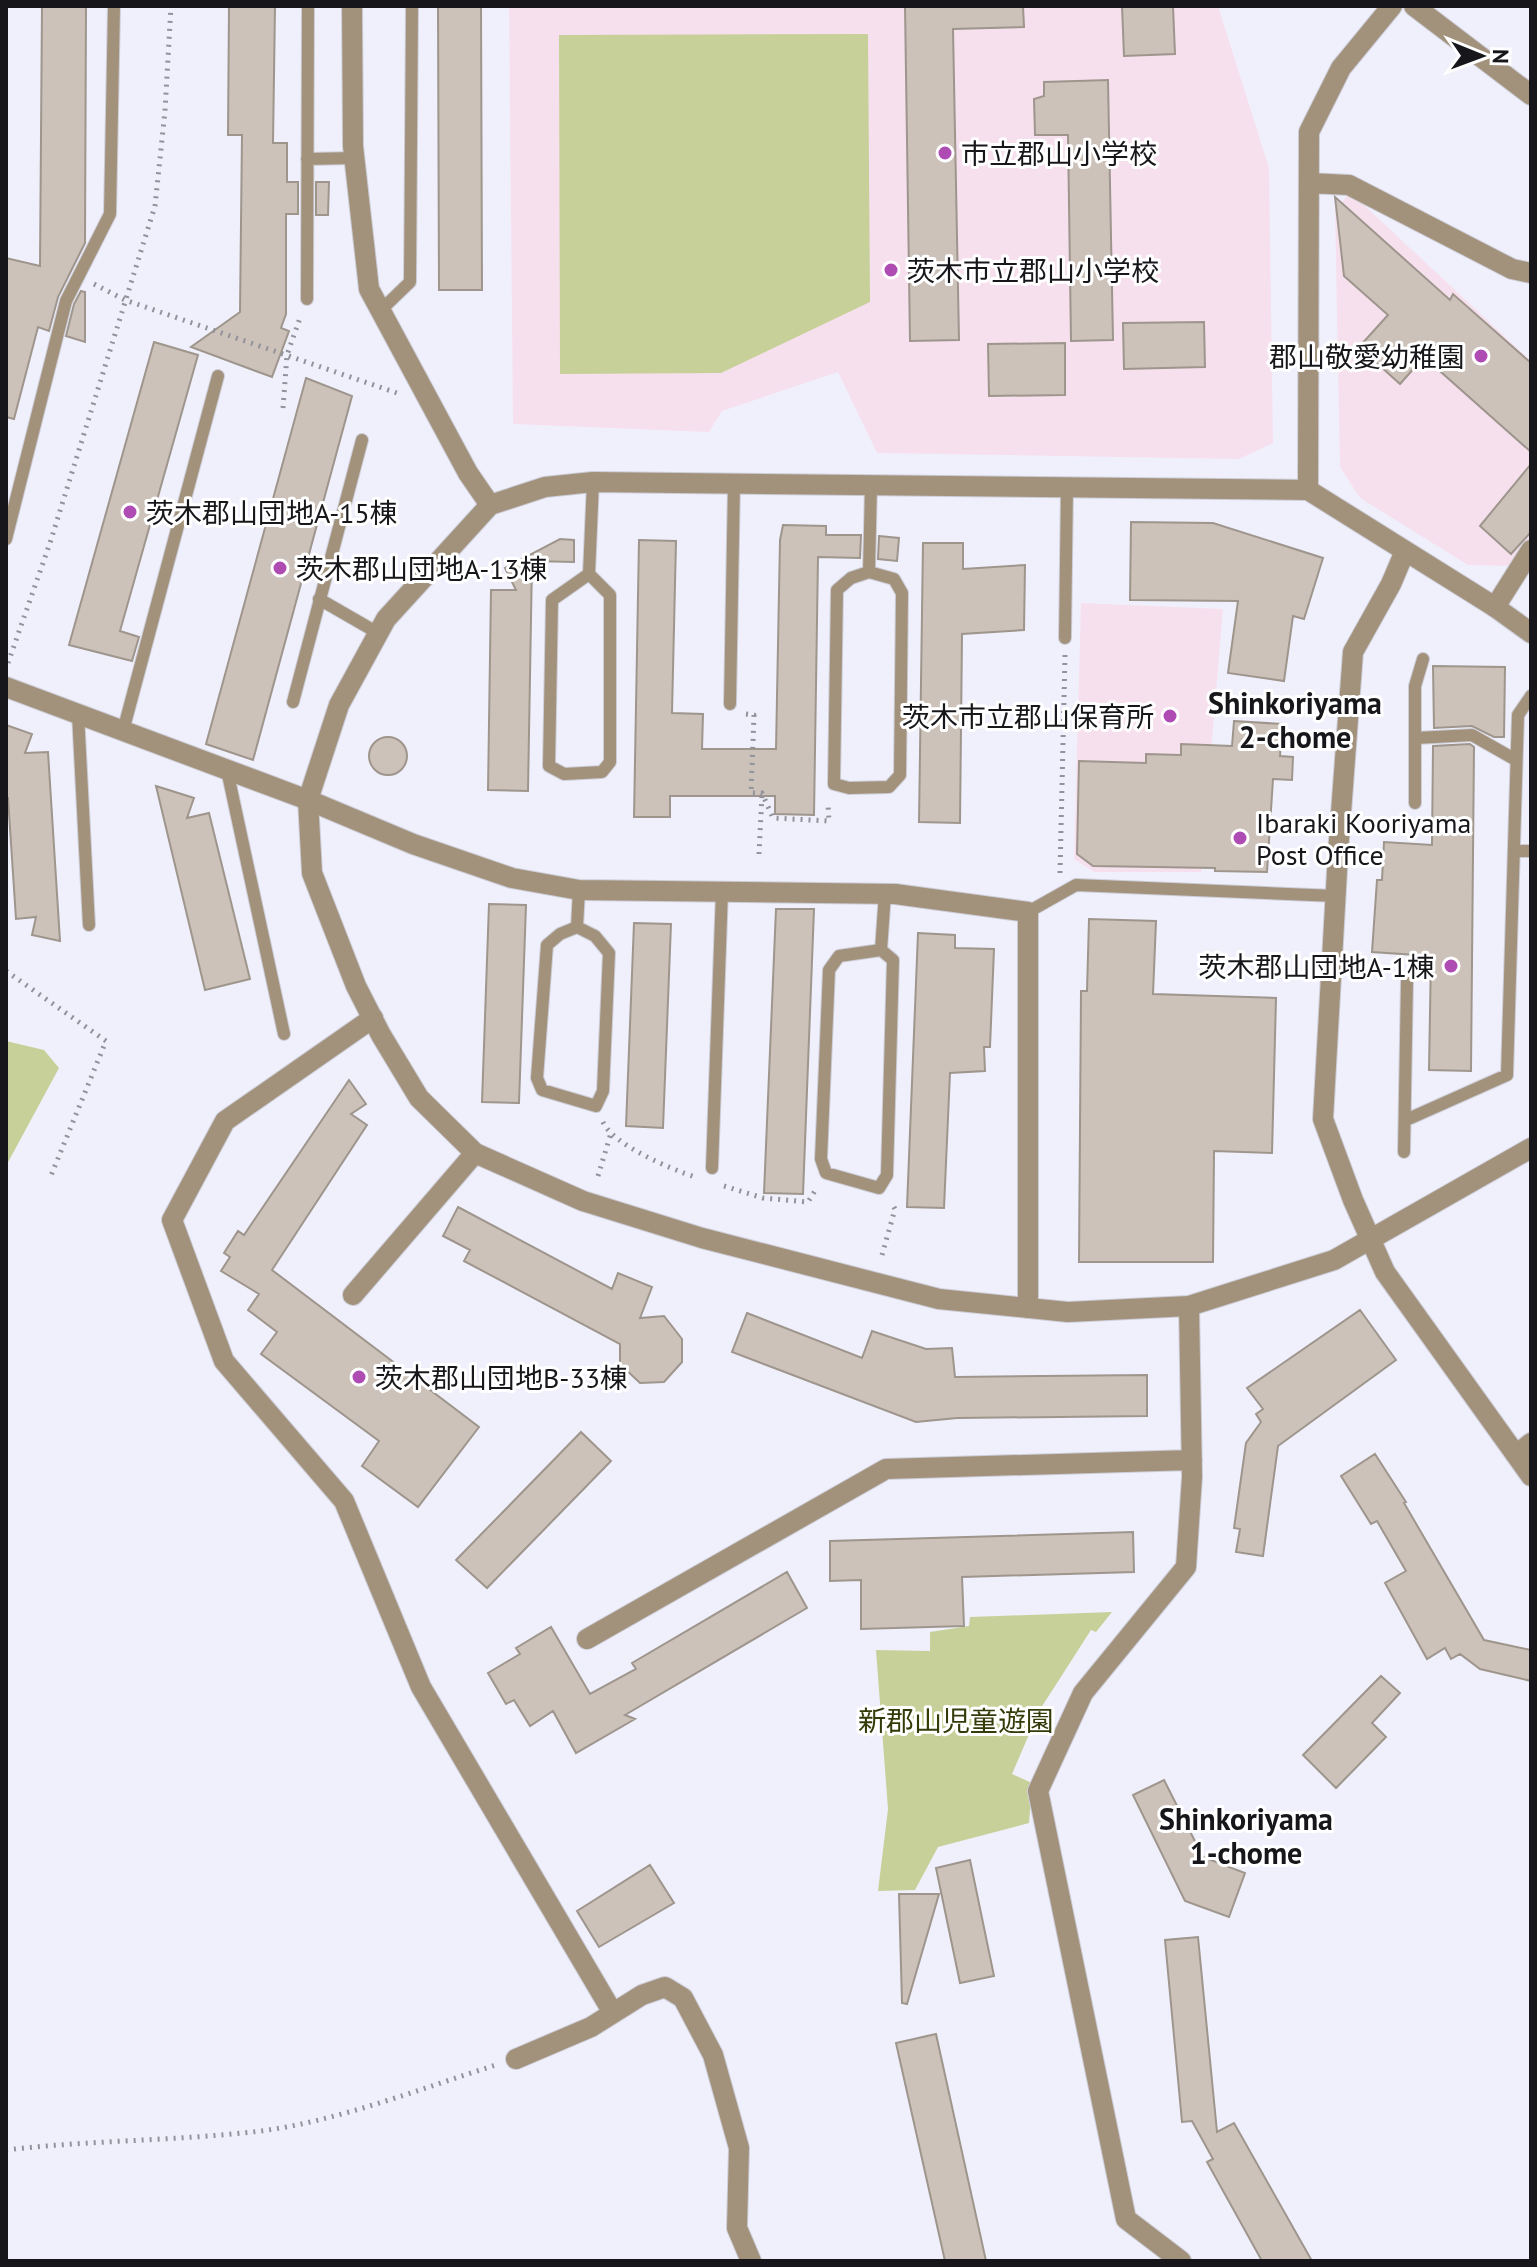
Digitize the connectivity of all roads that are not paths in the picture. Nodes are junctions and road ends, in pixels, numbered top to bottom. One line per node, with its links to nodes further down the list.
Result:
1 (114, 6): 22 (lane)
2 (308, 6): 9 (lane)
3 (352, 6): 8 (street)
4 (412, 6): 13 (lane)
5 (1392, 6): 10 (street)
6 (1414, 6): 7 (street)
7 (1531, 95)
8 (354, 158): 9 (lane); 13 (street)
9 (307, 159): 12 (lane)
10 (1309, 183): 11 (street); 20 (street)
11 (1531, 273)
12 (307, 299)
13 (381, 310): 21 (street)
14 (218, 376): 38 (lane)
15 (362, 440): 27 (lane)
16 (593, 482): 17 (street); 21 (street); 26 (lane)
17 (734, 483): 18 (street); 36 (lane)
18 (871, 485): 19 (street); 25 (lane)
19 (1067, 487): 20 (street); 31 (lane)
20 (1308, 490): 24 (street)
21 (490, 505): 29 (street)
22 (6, 539)
23 (1531, 550): 28 (street)
24 (1405, 551): 28 (street); 49 (street)
25 (869, 572): 25 (lane)
26 (589, 574): 26 (lane)
27 (319, 599): 29 (lane); 35 (lane)
28 (1495, 607): 30 (street)
29 (378, 633): 42 (street)
30 (1531, 633)
31 (1065, 638)
32 (1423, 659): 39 (lane)
33 (6, 687): 37 (street)
34 (1531, 696): 40 (lane)
35 (293, 702)
36 (730, 704)
37 (78, 714): 38 (street); 51 (lane)
38 (123, 731): 41 (street)
39 (1416, 738): 40 (lane); 43 (lane)
40 (1516, 760): 44 (lane)
41 (227, 770): 42 (street); 56 (lane)
42 (308, 800): 46 (street); 55 (street)
43 (1415, 803)
44 (1514, 851): 45 (lane); 57 (lane)
45 (1531, 851)
46 (579, 890): 47 (street); 52 (lane)
47 (722, 891): 48 (street); 61 (lane)
48 (885, 893): 50 (street); 53 (lane)
49 (1336, 896): 50 (lane); 62 (street)
50 (1028, 912): 65 (street)
51 (89, 925)
52 (577, 927): 52 (lane)
53 (881, 950): 53 (lane)
54 (1407, 981): 57 (lane)
55 (373, 1018): 60 (street); 70 (street)
56 (284, 1034)
57 (1406, 1120): 59 (lane)
58 (1531, 1148): 62 (street)
59 (1404, 1152)
60 (475, 1153): 63 (street); 65 (street)
61 (712, 1168)
62 (1372, 1238): 64 (street); 66 (street)
63 (353, 1295)
64 (1189, 1306): 65 (street); 67 (street)
65 (1028, 1308)
66 (1524, 1448): 68 (street)
67 (1192, 1460): 69 (street); 73 (street)
68 (1531, 1476)
69 (587, 1639)
70 (613, 2013): 71 (street); 72 (street)
71 (516, 2059)
72 (751, 2261)
73 (1181, 2261)

